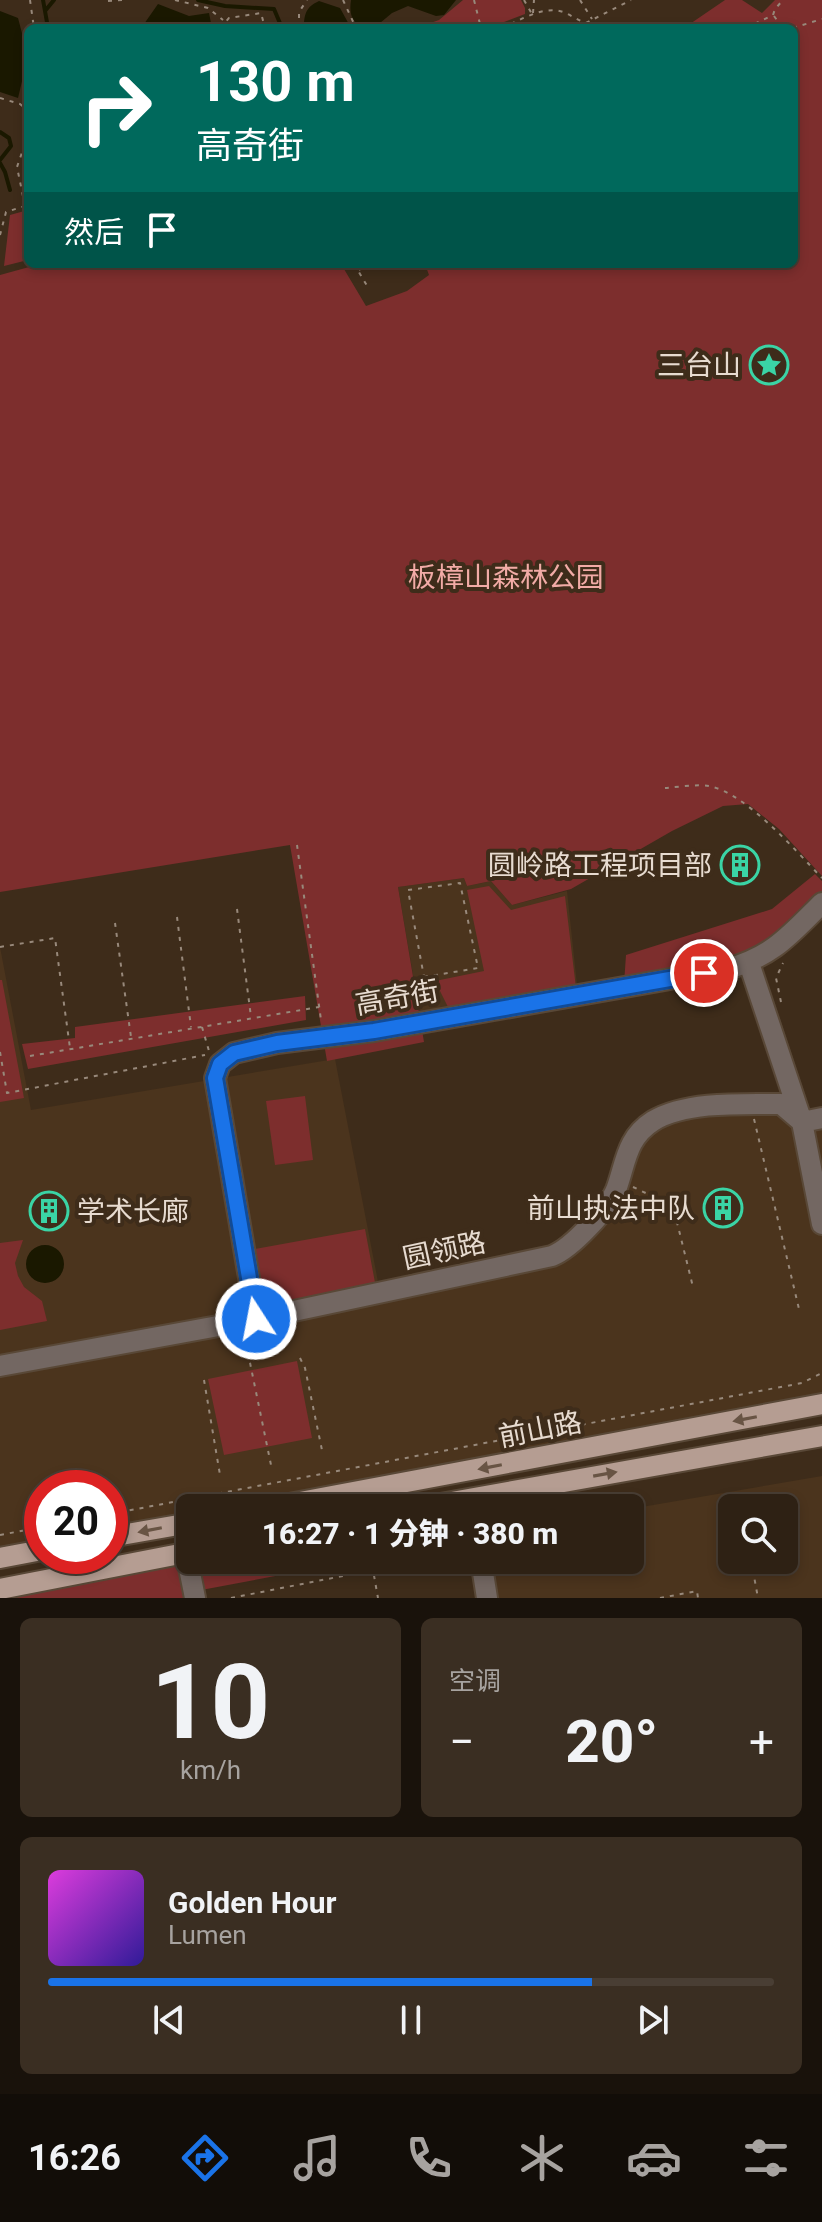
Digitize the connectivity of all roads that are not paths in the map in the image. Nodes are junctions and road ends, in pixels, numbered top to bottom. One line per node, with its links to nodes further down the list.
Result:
1 (822, 903): 2 (lane, 高奇街)
2 (749, 963): 3 (lane); 5 (lane, 高奇街)
3 (812, 1120): 4 (lane); 5 (lane, 圆领路)
4 (822, 1224)
5 (256, 1319): 6 (lane, 圆领路)
6 (0, 1366)
7 (816, 1404): 9 (main road, 前山路, one-way to 9)
8 (818, 1438): 10 (main road, 前山路, one-way to 8)
9 (342, 1494)
10 (519, 1494)
11 (176, 1525): 12 (main road, one-way to 12)
12 (128, 1534)
13 (24, 1553): 15 (main road)
14 (176, 1555): 18 (main road)
15 (0, 1558)
16 (191, 1574): 19 (lane)
17 (483, 1574): 20 (lane)
18 (0, 1589)
19 (195, 1598)
20 (487, 1598)

